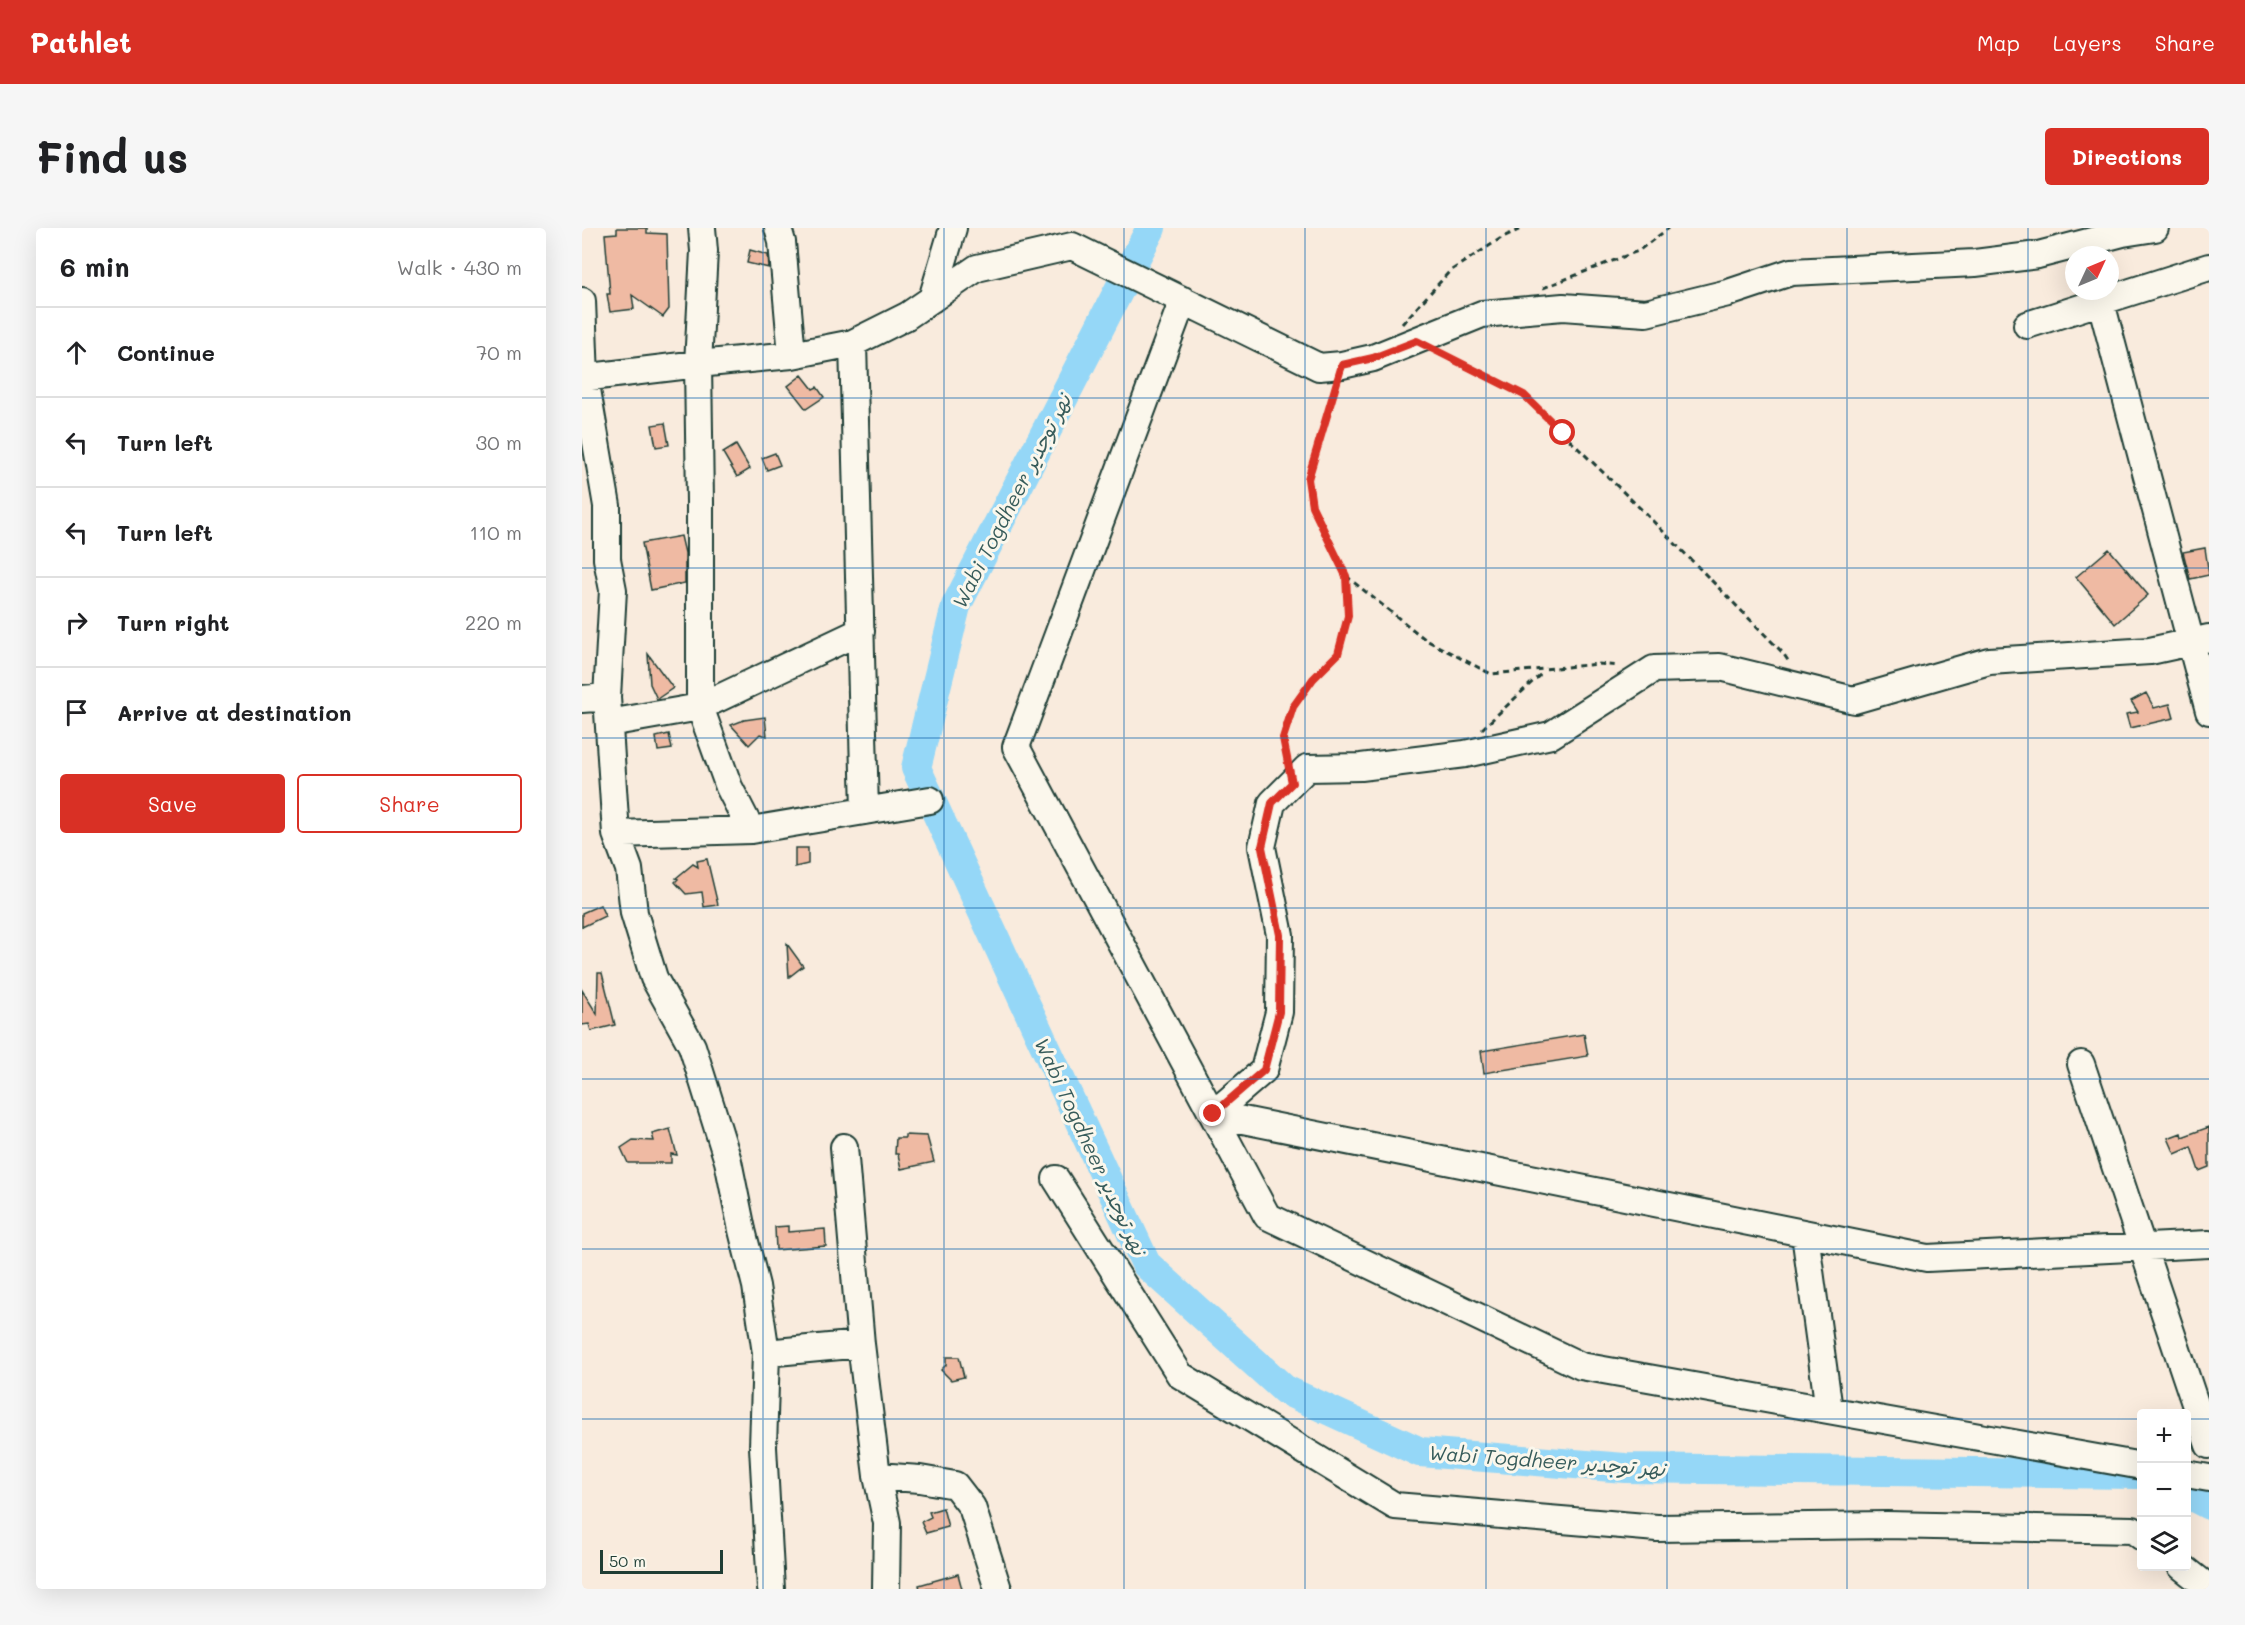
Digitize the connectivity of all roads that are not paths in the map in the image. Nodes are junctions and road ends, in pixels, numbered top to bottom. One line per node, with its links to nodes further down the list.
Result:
1 (702, 228): 17 (street)
2 (778, 228): 16 (street)
3 (952, 228): 9 (street)
4 (2156, 228): 6 (street)
5 (1072, 237): 9 (street); 10 (street)
6 (2085, 242): 10 (street)
7 (2209, 267): 8 (street)
8 (2119, 291)
9 (932, 299): 15 (street)
10 (1183, 300): 30 (street)
11 (2089, 300): 14 (street)
12 (2100, 300): 20 (street)
13 (582, 301): 18 (street)
14 (2027, 325)
15 (853, 343): 16 (street); 19 (street)
16 (792, 355): 17 (street)
17 (698, 364): 18 (street); 22 (street)
18 (584, 378): 21 (street)
19 (861, 631): 22 (street); 26 (street)
20 (2200, 640): 23 (street); 30 (street)
21 (594, 698): 24 (street)
22 (700, 707): 24 (street); 27 (street)
23 (2209, 711)
24 (609, 723): 28 (street)
25 (930, 800): 26 (street)
26 (865, 811): 27 (street)
27 (752, 830): 28 (street)
28 (615, 834): 37 (street)
29 (2081, 1064): 35 (street)
30 (1213, 1114): 33 (street); 38 (street)
31 (844, 1147): 36 (street)
32 (1056, 1179): 44 (street)
33 (1805, 1234): 35 (street); 38 (street)
34 (2209, 1244): 35 (street)
35 (2142, 1246): 39 (street)
36 (861, 1344): 37 (street); 42 (street)
37 (766, 1353): 47 (street)
38 (1829, 1410): 40 (street)
39 (2209, 1445)
40 (2137, 1465)
41 (2191, 1475): 43 (street)
42 (877, 1476): 48 (street); 49 (street)
43 (2209, 1478)
44 (2137, 1533)
45 (2187, 1571): 46 (street)
46 (2209, 1588)
47 (771, 1589)
48 (886, 1589)
49 (998, 1589)

